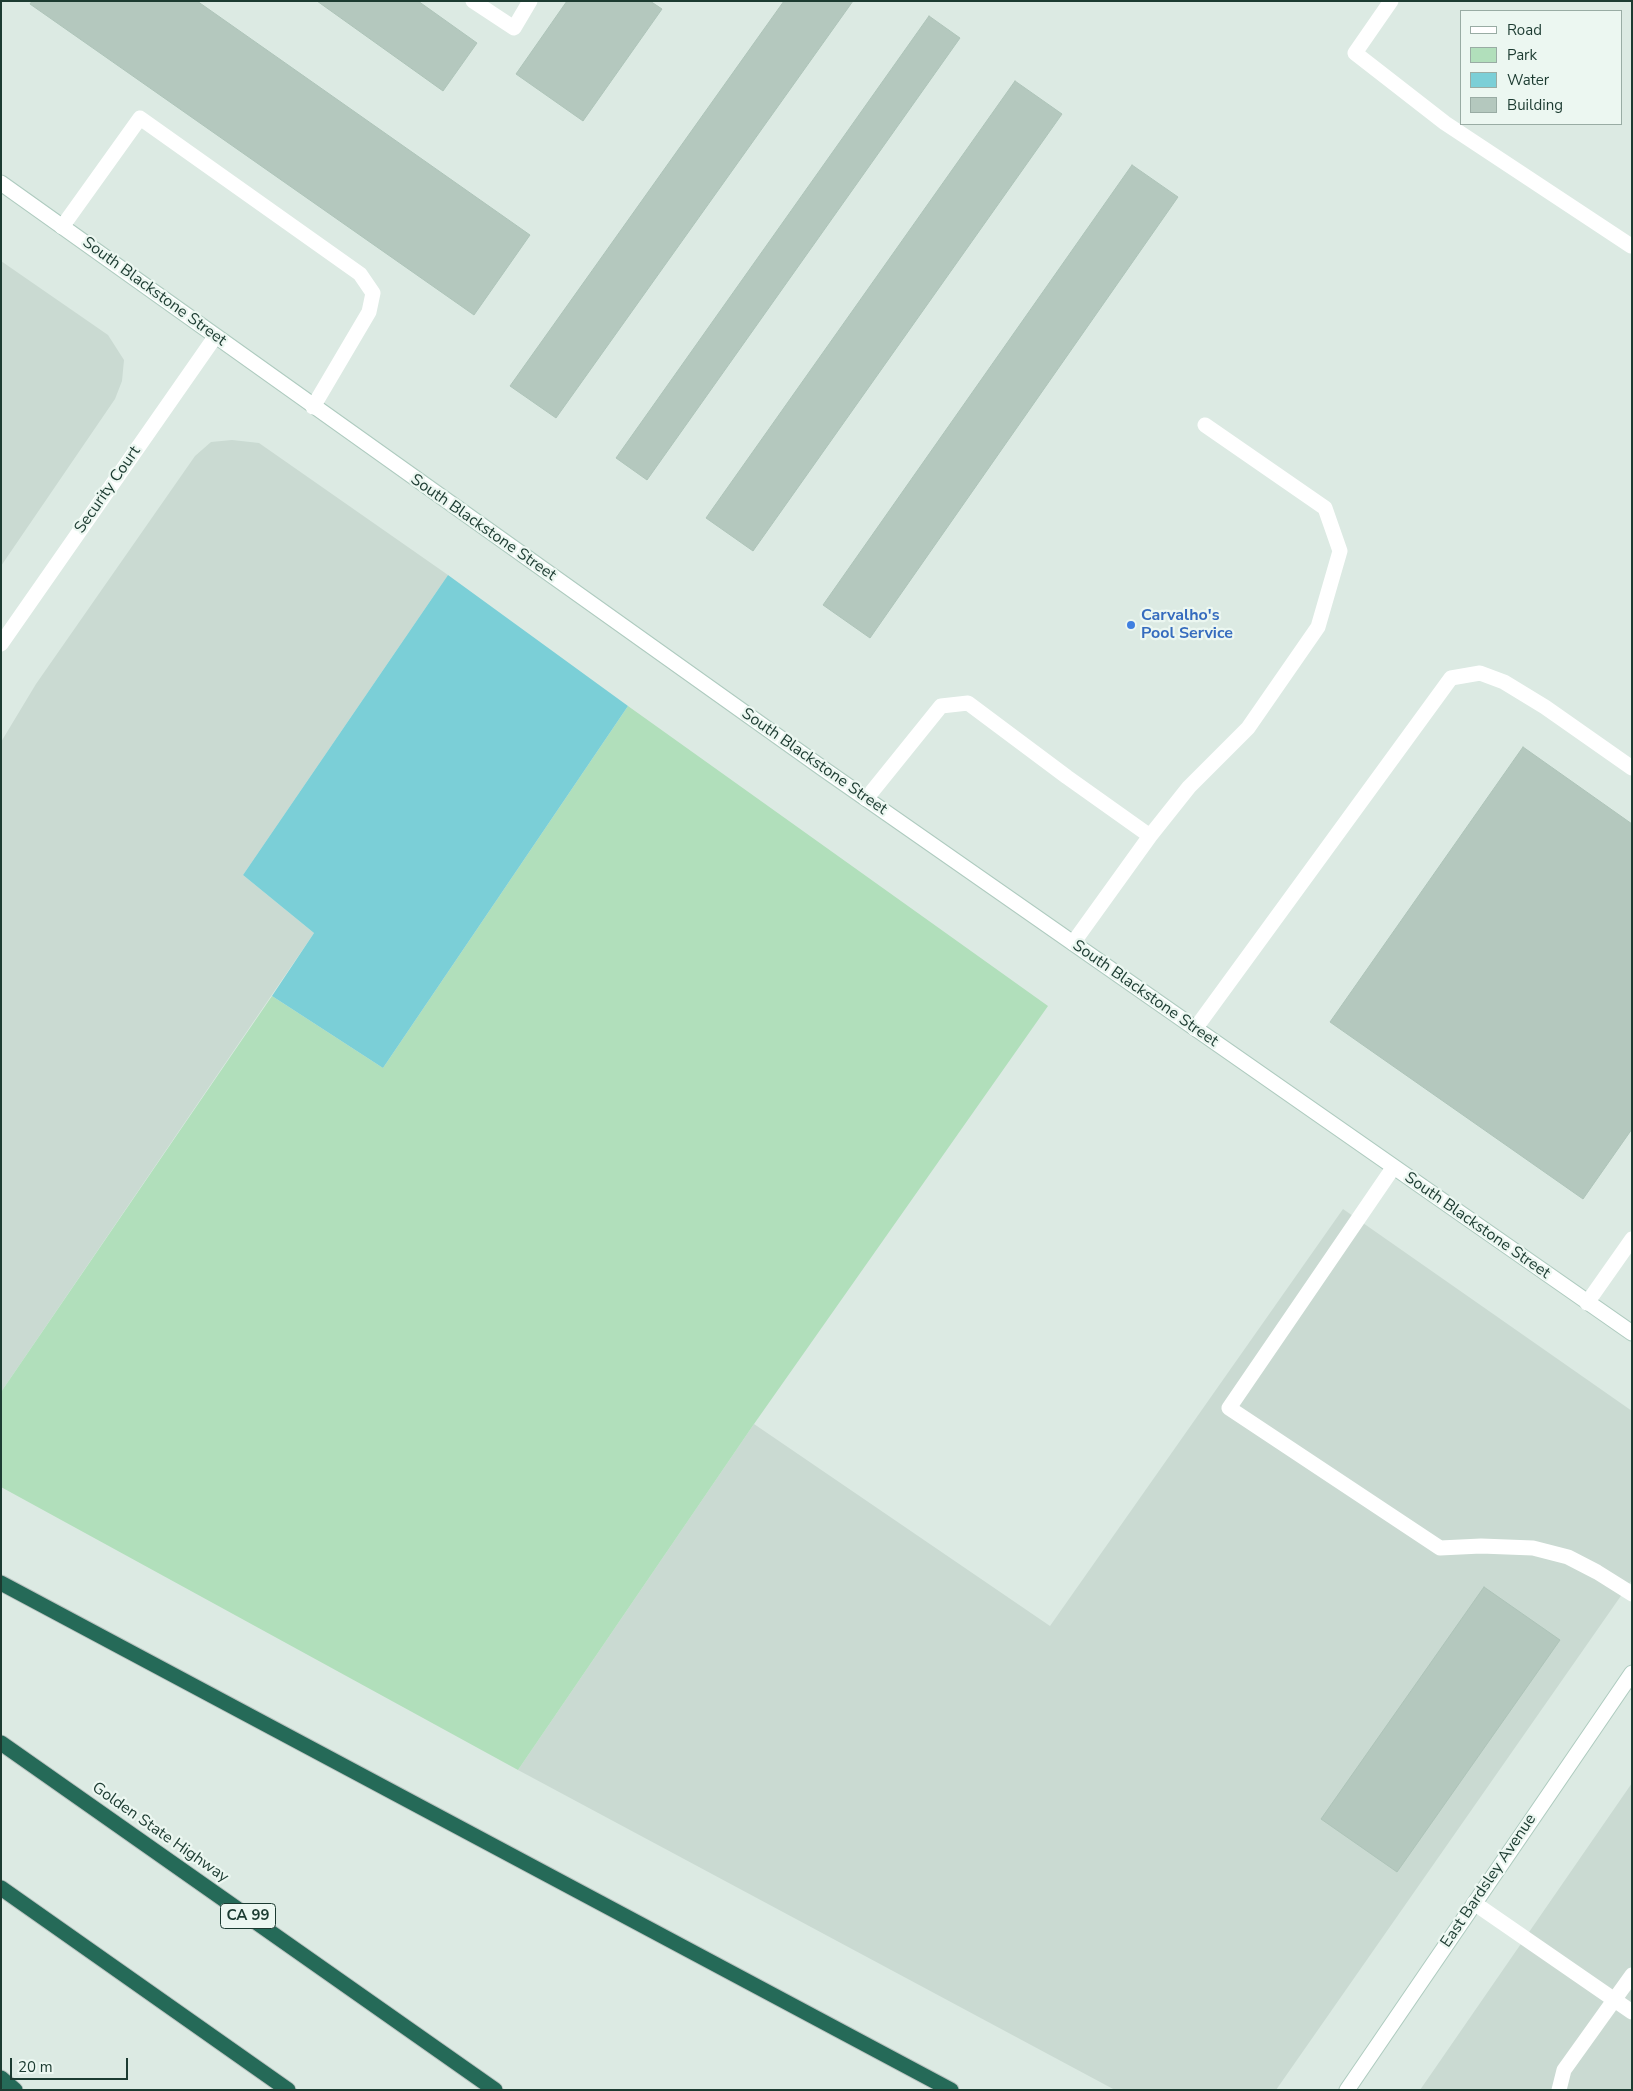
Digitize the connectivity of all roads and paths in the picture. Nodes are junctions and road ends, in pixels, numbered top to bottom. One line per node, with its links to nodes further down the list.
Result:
1 (473, 1): 2 (main road)
2 (530, 1)
3 (1391, 1): 6 (main road)
4 (1, 183): 5 (main road, South Blackstone Street)
5 (62, 227): 7 (main road, South Blackstone Street); 8 (main road)
6 (1631, 246)
7 (215, 337): 8 (main road, South Blackstone Street); 10 (main road, Security Court)
8 (313, 406): 12 (main road, South Blackstone Street)
9 (1205, 425): 13 (main road)
10 (1, 644)
11 (1632, 768): 15 (main road)
12 (866, 799): 13 (main road); 14 (main road, South Blackstone Street)
13 (1150, 836): 14 (main road)
14 (1072, 943): 15 (main road, South Blackstone Street)
15 (1195, 1029): 16 (main road, South Blackstone Street)
16 (1393, 1168): 18 (main road, South Blackstone Street); 21 (main road)
17 (1632, 1239): 18 (main road)
18 (1588, 1303): 19 (main road, South Blackstone Street)
19 (1632, 1333)
20 (1, 1583): 33 (highway)
21 (1632, 1594)
22 (1632, 1673): 25 (main road, East Bardsley Avenue)
23 (1, 1743): 32 (highway, Golden State Highway / CA 99)
24 (1, 1888): 31 (highway)
25 (1474, 1904): 27 (main road); 34 (main road, East Bardsley Avenue)
26 (1632, 1974): 27 (main road)
27 (1614, 1999): 28 (main road); 35 (main road)
28 (1632, 2012)
29 (1, 2078): 30 (highway)
30 (15, 2090)
31 (288, 2090)
32 (495, 2090)
33 (951, 2090)
34 (1347, 2090)
35 (1559, 2090)

